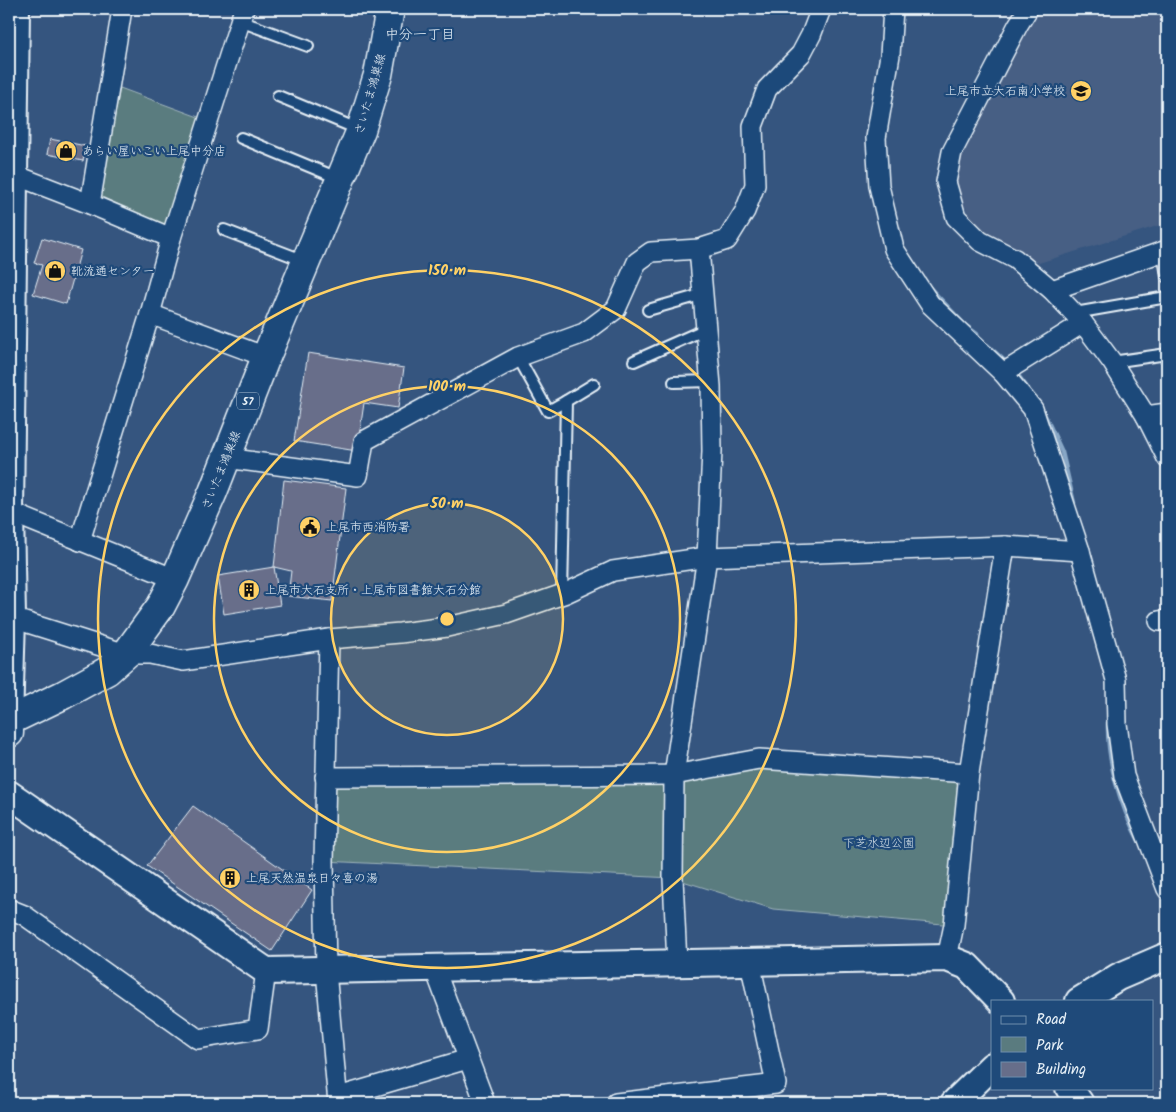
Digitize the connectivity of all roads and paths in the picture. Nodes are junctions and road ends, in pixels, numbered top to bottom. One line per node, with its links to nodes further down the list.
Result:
1 (16, 9): 12 (street)
2 (390, 9): 10 (main road, さいたま鴻巣線 / 57)
3 (821, 9): 17 (street)
4 (893, 9): 33 (street)
5 (1028, 9): 21 (street)
6 (117, 11): 14 (street)
7 (242, 15): 8 (lane); 16 (street)
8 (308, 46)
9 (278, 96): 10 (lane)
10 (361, 130): 13 (main road, さいたま鴻巣線 / 57)
11 (241, 138): 13 (lane)
12 (12, 177): 14 (street); 40 (street)
13 (341, 180): 19 (main road, さいたま鴻巣線 / 57)
14 (90, 204): 16 (street)
15 (224, 230): 19 (lane)
16 (171, 238): 25 (street)
17 (698, 249): 22 (street); 30 (street)
18 (1165, 250): 20 (lane); 21 (street)
19 (306, 262): 29 (main road, さいたま鴻巣線 / 57)
20 (1167, 277)
21 (1052, 290): 26 (street)
22 (704, 294): 24 (lane); 27 (street)
23 (1167, 297): 26 (lane)
24 (648, 310)
25 (150, 314): 29 (street); 44 (street)
26 (1079, 318): 32 (street); 33 (street)
27 (706, 329): 31 (lane); 34 (street)
28 (1167, 354): 32 (lane)
29 (266, 357): 41 (main road, さいたま鴻巣線 / 57)
30 (518, 357): 37 (lane); 41 (street)
31 (634, 361)
32 (1112, 362): 39 (street)
33 (1003, 373): 46 (street)
34 (711, 381): 35 (lane); 47 (street)
35 (674, 382)
36 (594, 384): 37 (lane)
37 (566, 401): 49 (lane)
38 (1167, 413): 39 (street)
39 (1146, 416): 42 (street)
40 (10, 455): 43 (street)
41 (226, 458): 48 (main road, さいたま鴻巣線 / 57)
42 (1167, 458)
43 (10, 512): 44 (street); 50 (street)
44 (80, 541): 48 (street)
45 (1005, 546): 46 (street); 47 (street); 55 (street)
46 (1080, 551): 59 (street)
47 (707, 557): 49 (street); 56 (street)
48 (175, 579): 52 (main road, さいたま鴻巣線 / 57)
49 (562, 595): 51 (street)
50 (10, 617): 52 (street); 53 (street)
51 (329, 639): 52 (street); 57 (street)
52 (126, 654): 53 (main road, さいたま鴻巣線 / 57)
53 (9, 721): 54 (main road)
54 (9, 733)
55 (969, 773): 56 (street); 62 (street)
56 (674, 774): 57 (street); 64 (street)
57 (325, 778): 67 (street)
58 (9, 794): 66 (street)
59 (1167, 889)
60 (9, 909): 66 (street)
61 (1167, 956): 69 (street)
62 (947, 958): 63 (street); 68 (street)
63 (750, 962): 64 (street); 75 (street)
64 (678, 964): 65 (street)
65 (434, 967): 67 (street); 70 (street)
66 (266, 971): 67 (street)
67 (326, 971): 73 (street)
68 (1000, 1000)
69 (1081, 1000)
70 (468, 1059): 73 (street); 74 (street)
71 (991, 1067): 76 (street)
72 (1071, 1090): 77 (street)
73 (338, 1100)
74 (485, 1103)
75 (616, 1103)
76 (954, 1103)
77 (1080, 1103)

